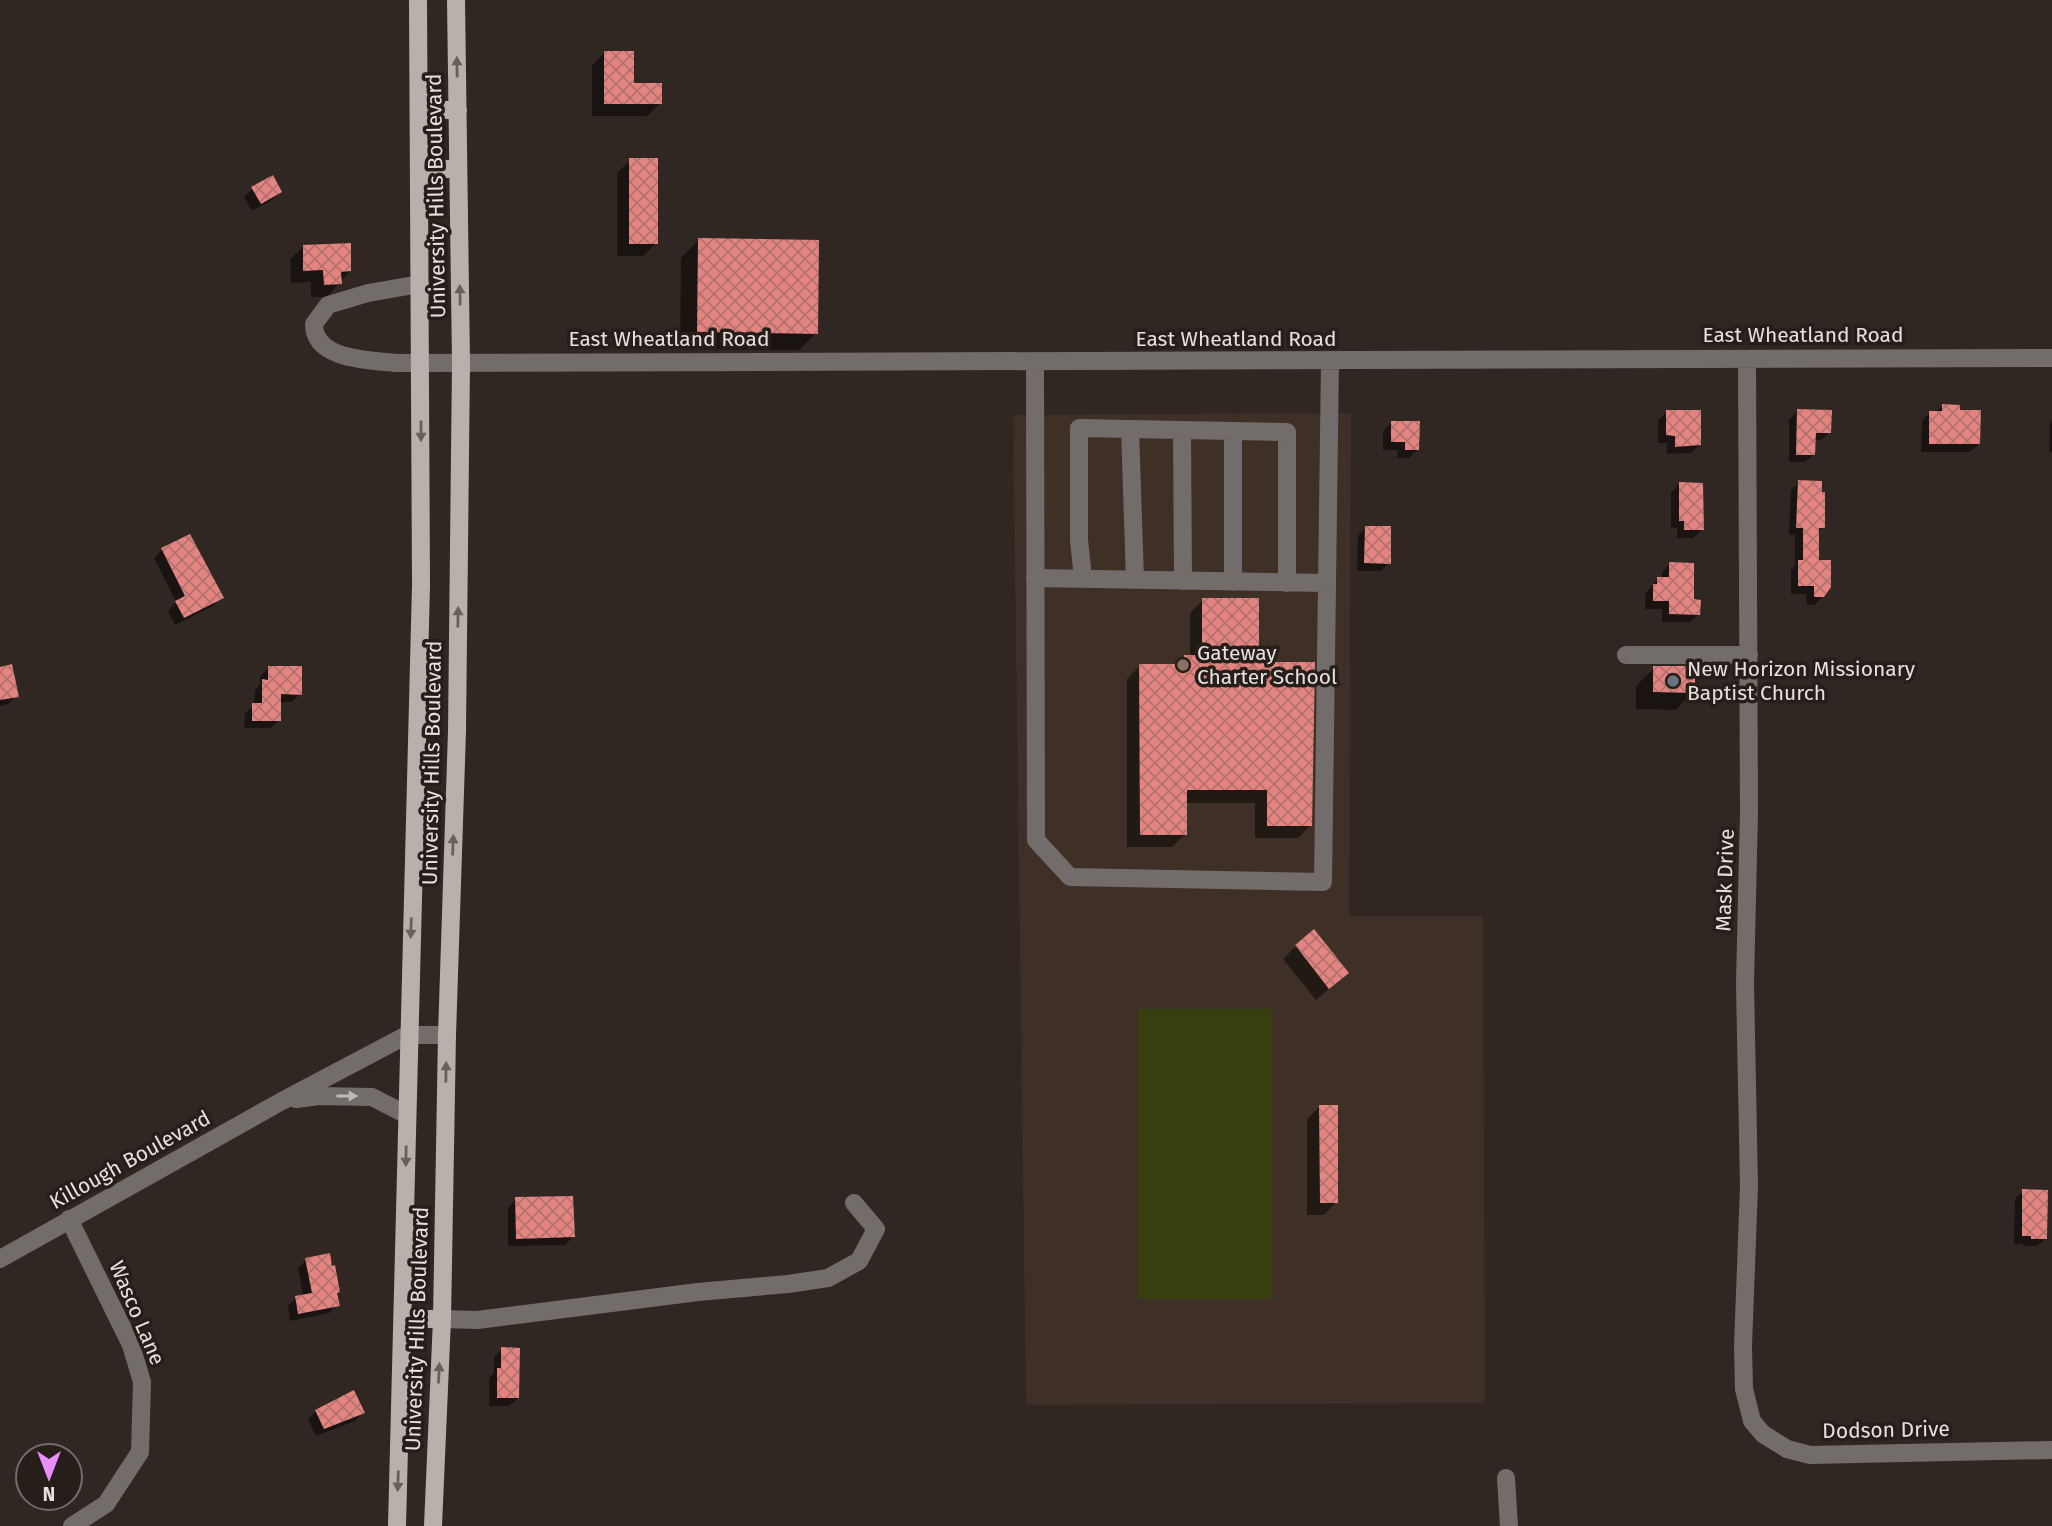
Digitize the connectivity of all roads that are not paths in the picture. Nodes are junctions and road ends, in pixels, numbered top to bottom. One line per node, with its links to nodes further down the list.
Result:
1 (418, 0): 3 (main road, University Hills Boulevard)
2 (456, 0): 4 (main road, University Hills Boulevard, one-way to 2)
3 (420, 110): 4 (main road); 5 (main road, University Hills Boulevard)
4 (458, 110): 6 (main road, University Hills Boulevard)
5 (419, 169): 6 (main road); 7 (main road, University Hills Boulevard)
6 (458, 169): 13 (main road, University Hills Boulevard, one-way to 6)
7 (420, 284): 12 (main road, University Hills Boulevard); 12 (street, East Wheatland Road)
8 (2052, 358): 9 (street, East Wheatland Road)
9 (1746, 359): 11 (street, East Wheatland Road); 25 (street, Mask Drive)
10 (1035, 361): 11 (street, East Wheatland Road); 13 (street, East Wheatland Road); 17 (street)
11 (1330, 361): 23 (street)
12 (420, 363): 13 (street, East Wheatland Road); 26 (main road, University Hills Boulevard, one-way to 26)
13 (461, 363): 27 (main road, University Hills Boulevard, one-way to 13)
14 (1130, 429): 15 (street); 18 (street); 19 (street)
15 (1182, 430): 16 (street); 20 (street)
16 (1233, 432): 21 (street); 22 (street)
17 (1035, 579): 18 (street); 23 (street)
18 (1083, 579): 19 (street)
19 (1135, 580): 20 (street)
20 (1182, 581): 21 (street)
21 (1233, 582): 22 (street)
22 (1287, 583): 23 (street)
23 (1327, 583)
24 (1626, 655): 25 (street)
25 (1749, 655): 35 (street, Mask Drive)
26 (407, 1035): 27 (street, Killough Boulevard); 28 (street, Killough Boulevard); 29 (main road, University Hills Boulevard)
27 (447, 1035): 34 (main road, University Hills Boulevard, one-way to 27)
28 (282, 1101): 29 (street, Killough Boulevard, one-way to 29); 31 (street, Killough Boulevard)
29 (407, 1115): 33 (main road, University Hills Boulevard, one-way to 33)
30 (854, 1203): 34 (street)
31 (69, 1219): 32 (street, Killough Boulevard); 38 (street, Wasco Lane)
32 (0, 1259)
33 (403, 1319): 34 (main road); 39 (main road, University Hills Boulevard, one-way to 39)
34 (442, 1319): 40 (main road, University Hills Boulevard, one-way to 34)
35 (1746, 1402): 36 (street, Dodson Drive)
36 (2052, 1450)
37 (1506, 1478): 41 (street)
38 (72, 1526)
39 (397, 1526)
40 (433, 1526)
41 (1509, 1526)

